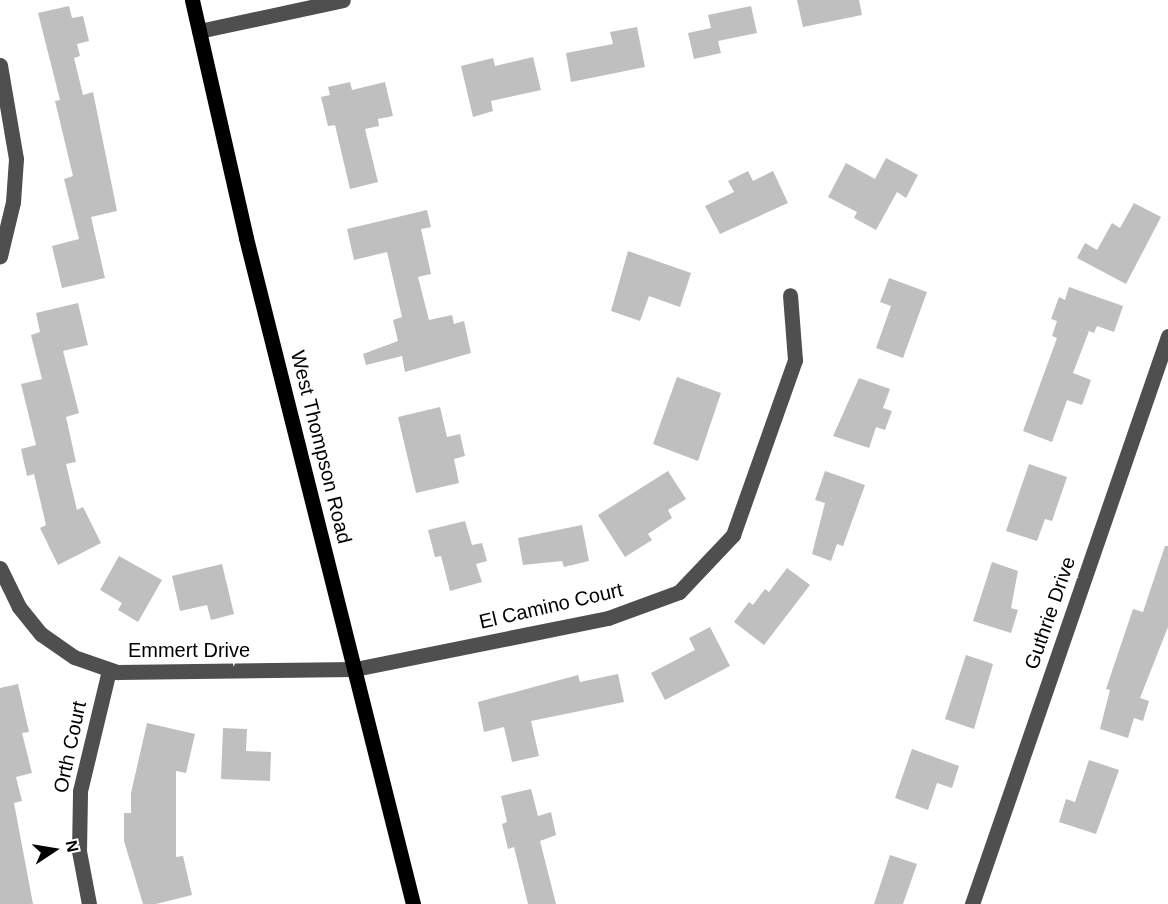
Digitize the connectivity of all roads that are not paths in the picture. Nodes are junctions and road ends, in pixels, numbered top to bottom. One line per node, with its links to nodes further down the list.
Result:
1 (192, 0): 3 (main road, West Thompson Road)
2 (343, 0): 3 (street)
3 (199, 31): 9 (main road, West Thompson Road)
4 (0, 65): 5 (street)
5 (0, 256)
6 (790, 295): 9 (street, El Camino Court)
7 (1168, 336): 13 (street, Guthrie Drive)
8 (0, 568): 10 (street, Emmert Drive)
9 (355, 669): 10 (street, Emmert Drive); 12 (main road, West Thompson Road)
10 (108, 670): 11 (street, Orth Court)
11 (89, 904)
12 (413, 904)
13 (972, 904)

